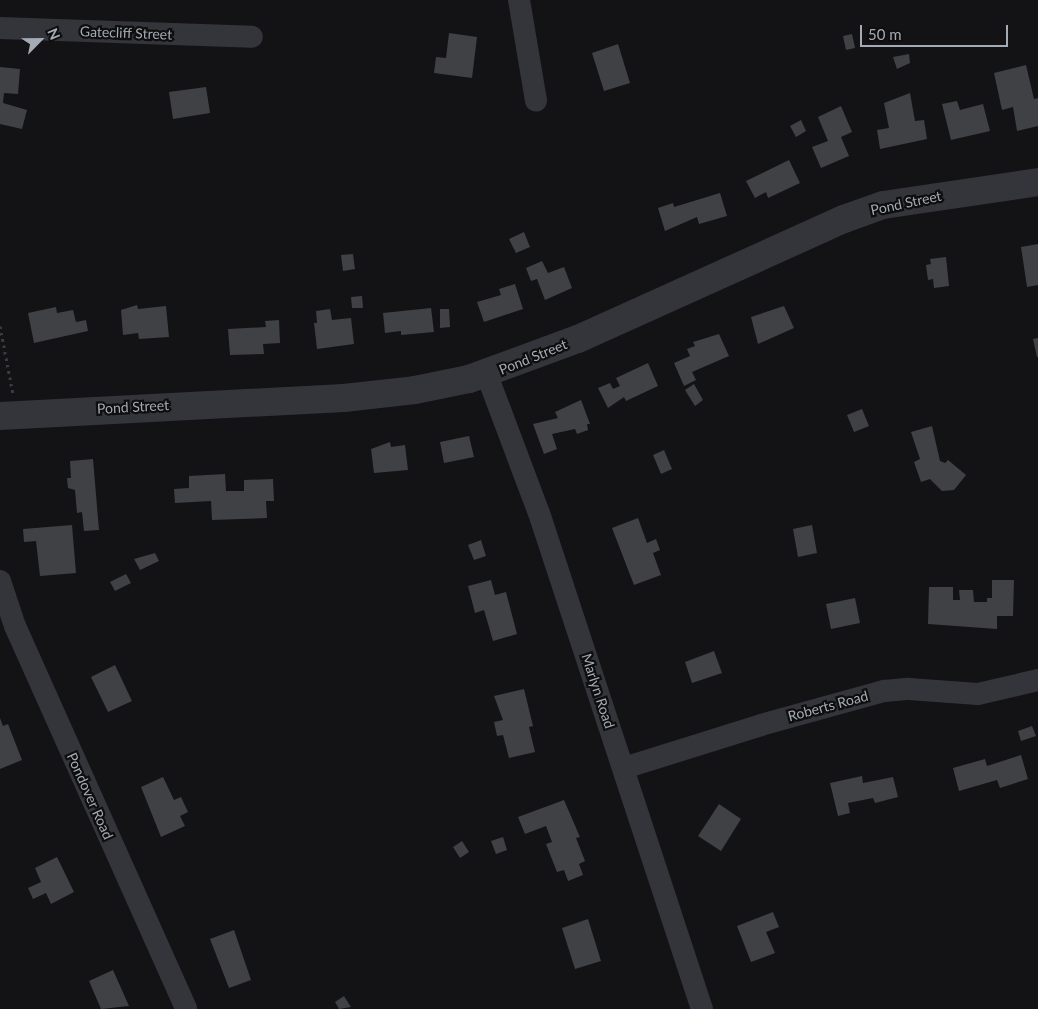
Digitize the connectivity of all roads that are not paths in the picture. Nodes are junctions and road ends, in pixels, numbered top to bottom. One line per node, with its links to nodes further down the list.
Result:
1 (519, 0): 4 (street)
2 (0, 28): 3 (street, Gatecliff Street)
3 (252, 37)
4 (536, 102)
5 (1038, 182): 6 (street, Pond Street)
6 (488, 375): 7 (street, Pond Street); 10 (street, Marlyn Road)
7 (9, 415)
8 (0, 581): 11 (street, Pondover Road)
9 (1038, 680): 10 (street, Roberts Road)
10 (624, 768): 12 (street, Marlyn Road)
11 (186, 1009)
12 (702, 1009)

